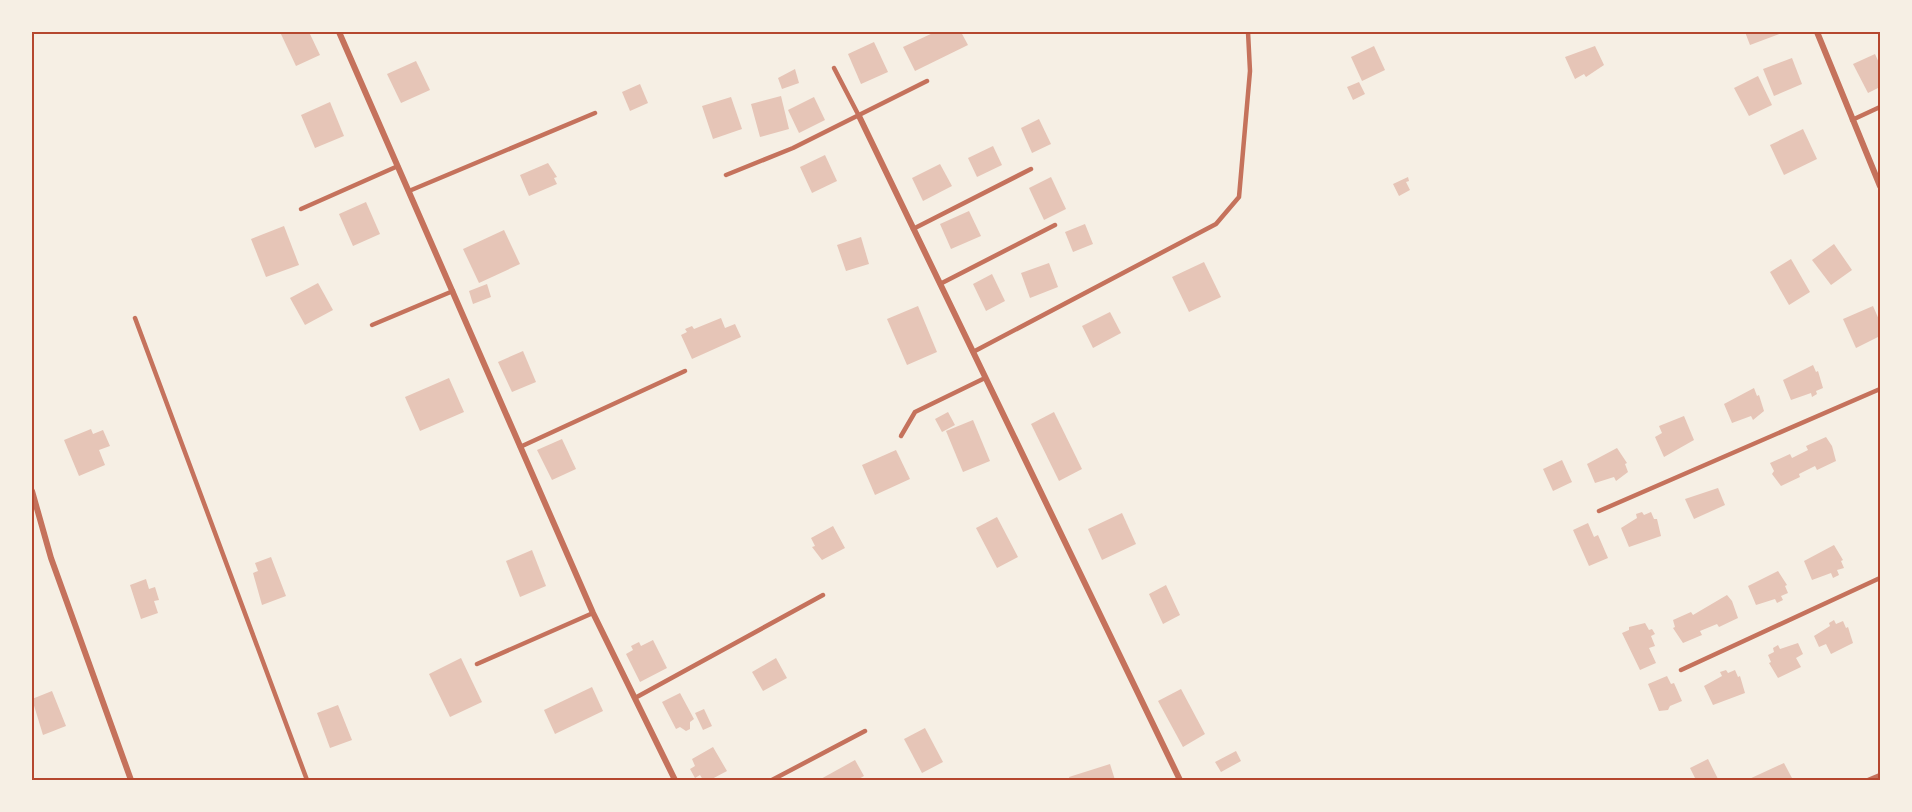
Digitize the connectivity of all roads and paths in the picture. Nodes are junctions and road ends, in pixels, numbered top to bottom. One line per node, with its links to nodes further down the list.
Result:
1 (339, 32): 10 (street)
2 (1248, 32): 22 (lane)
3 (1817, 32): 9 (street)
4 (834, 68): 8 (lane)
5 (927, 81): 8 (lane)
6 (1881, 107): 9 (lane)
7 (596, 113): 14 (lane)
8 (859, 116): 12 (lane); 17 (street)
9 (1852, 120): 13 (street)
10 (398, 166): 14 (street); 15 (lane)
11 (1031, 169): 17 (lane)
12 (726, 175)
13 (1881, 186)
14 (409, 191): 19 (street)
15 (302, 209)
16 (1055, 225): 18 (lane)
17 (913, 229): 18 (street)
18 (940, 284): 22 (street)
19 (453, 291): 21 (lane); 27 (street)
20 (135, 318): 39 (lane)
21 (372, 325)
22 (973, 352): 24 (street)
23 (685, 371): 27 (lane)
24 (985, 378): 26 (lane); 42 (street)
25 (1881, 388): 29 (lane)
26 (901, 435)
27 (520, 447): 32 (street)
28 (32, 491): 38 (street)
29 (1599, 511)
30 (1881, 578): 34 (lane)
31 (823, 595): 35 (lane)
32 (593, 613): 33 (lane); 35 (street)
33 (477, 664)
34 (1681, 670)
35 (635, 698): 40 (street)
36 (865, 731): 41 (lane)
37 (1881, 775): 43 (lane)
38 (131, 780)
39 (307, 780)
40 (675, 780)
41 (772, 780)
42 (1180, 780)
43 (1868, 780)

